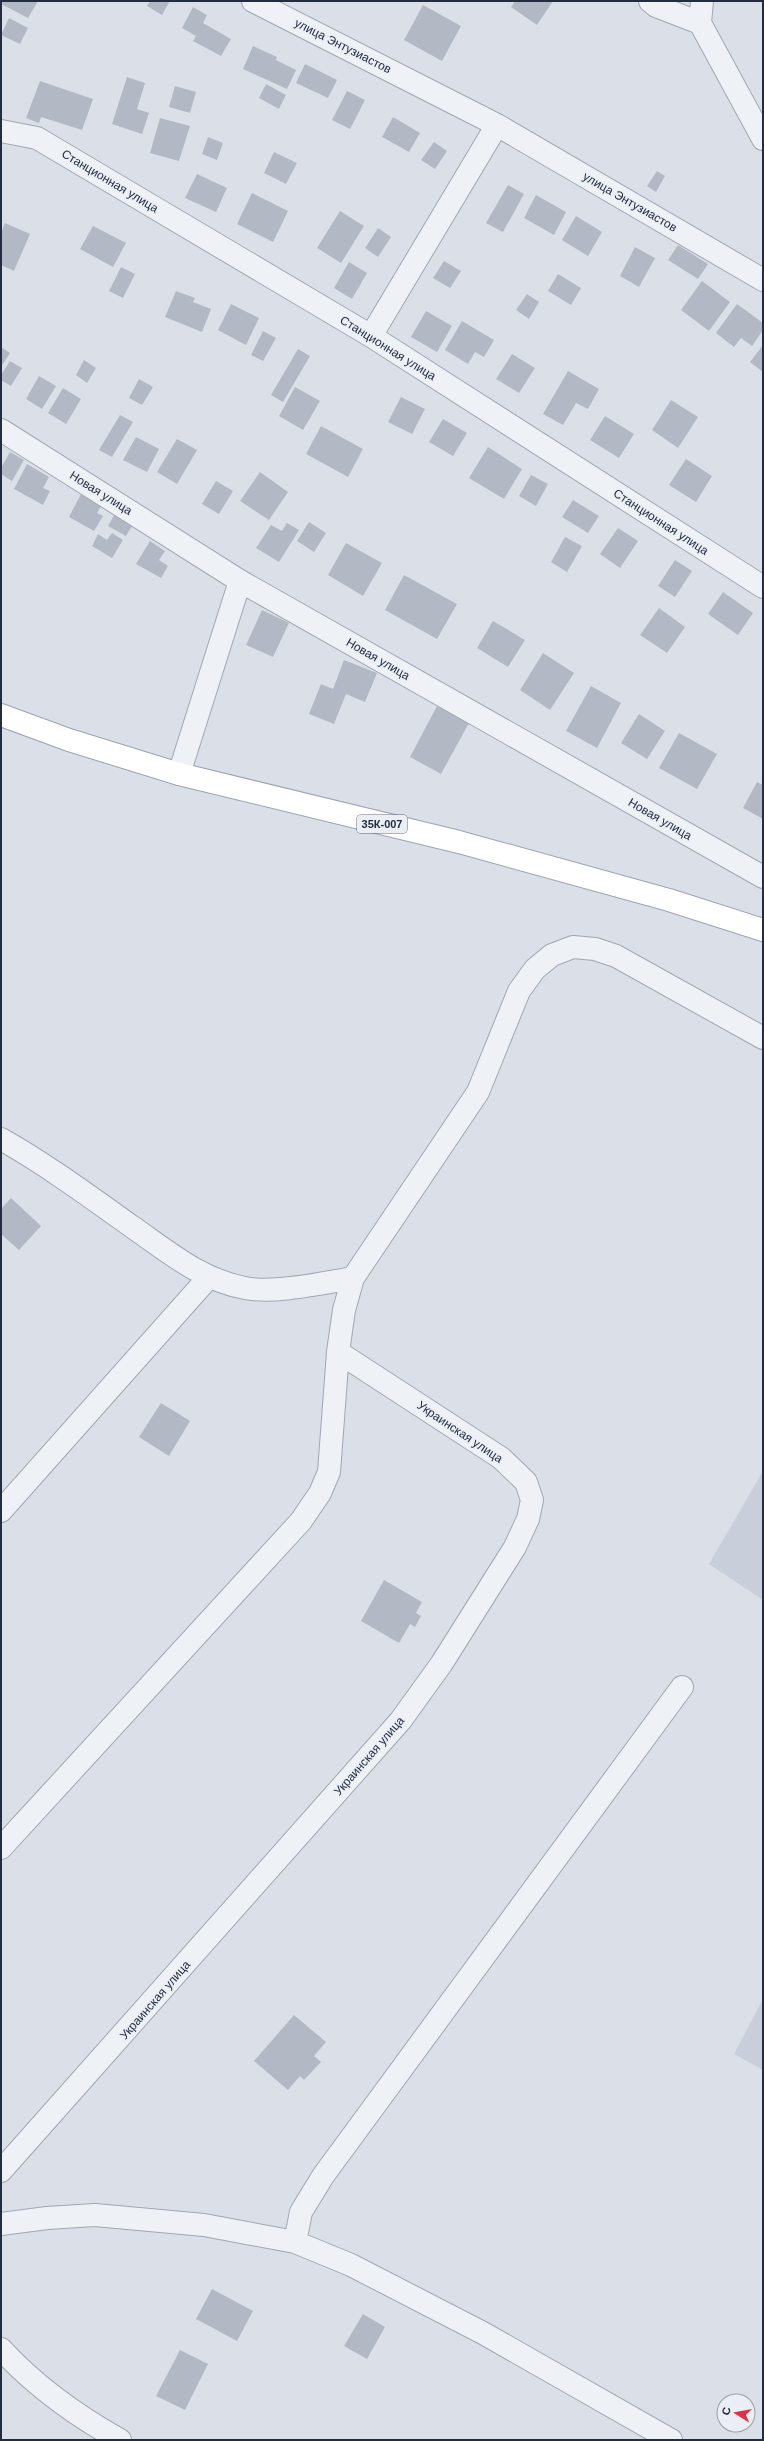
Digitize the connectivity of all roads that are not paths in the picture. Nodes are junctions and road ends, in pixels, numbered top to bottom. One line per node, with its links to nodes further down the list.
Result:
1 (253, 1): 5 (street, улица Энтузиастов)
2 (650, 1): 4 (street)
3 (702, 1): 4 (street)
4 (700, 23): 7 (street)
5 (497, 124): 8 (street, улица Энтузиастов); 9 (street)
6 (1, 132): 9 (street, Станционная улица)
7 (763, 138)
8 (763, 280)
9 (371, 336): 12 (street, Станционная улица)
10 (1, 430): 11 (street, Новая улица)
11 (240, 581): 14 (street); 15 (street, Новая улица)
12 (763, 587)
13 (1, 715): 14 (main road, 35К-007)
14 (179, 774): 16 (main road, 35К-007)
15 (763, 877)
16 (763, 930)
17 (763, 1038): 20 (street)
18 (4, 1145): 19 (street)
19 (209, 1277): 20 (street); 22 (street)
20 (353, 1278): 21 (street)
21 (338, 1352): 24 (street); 25 (street, Украинская улица)
22 (1, 1511)
23 (682, 1686): 27 (street)
24 (1, 1848)
25 (1, 2171)
26 (1, 2224): 27 (street)
27 (296, 2242): 30 (street)
28 (1, 2348): 29 (street)
29 (120, 2440)
30 (671, 2440)

